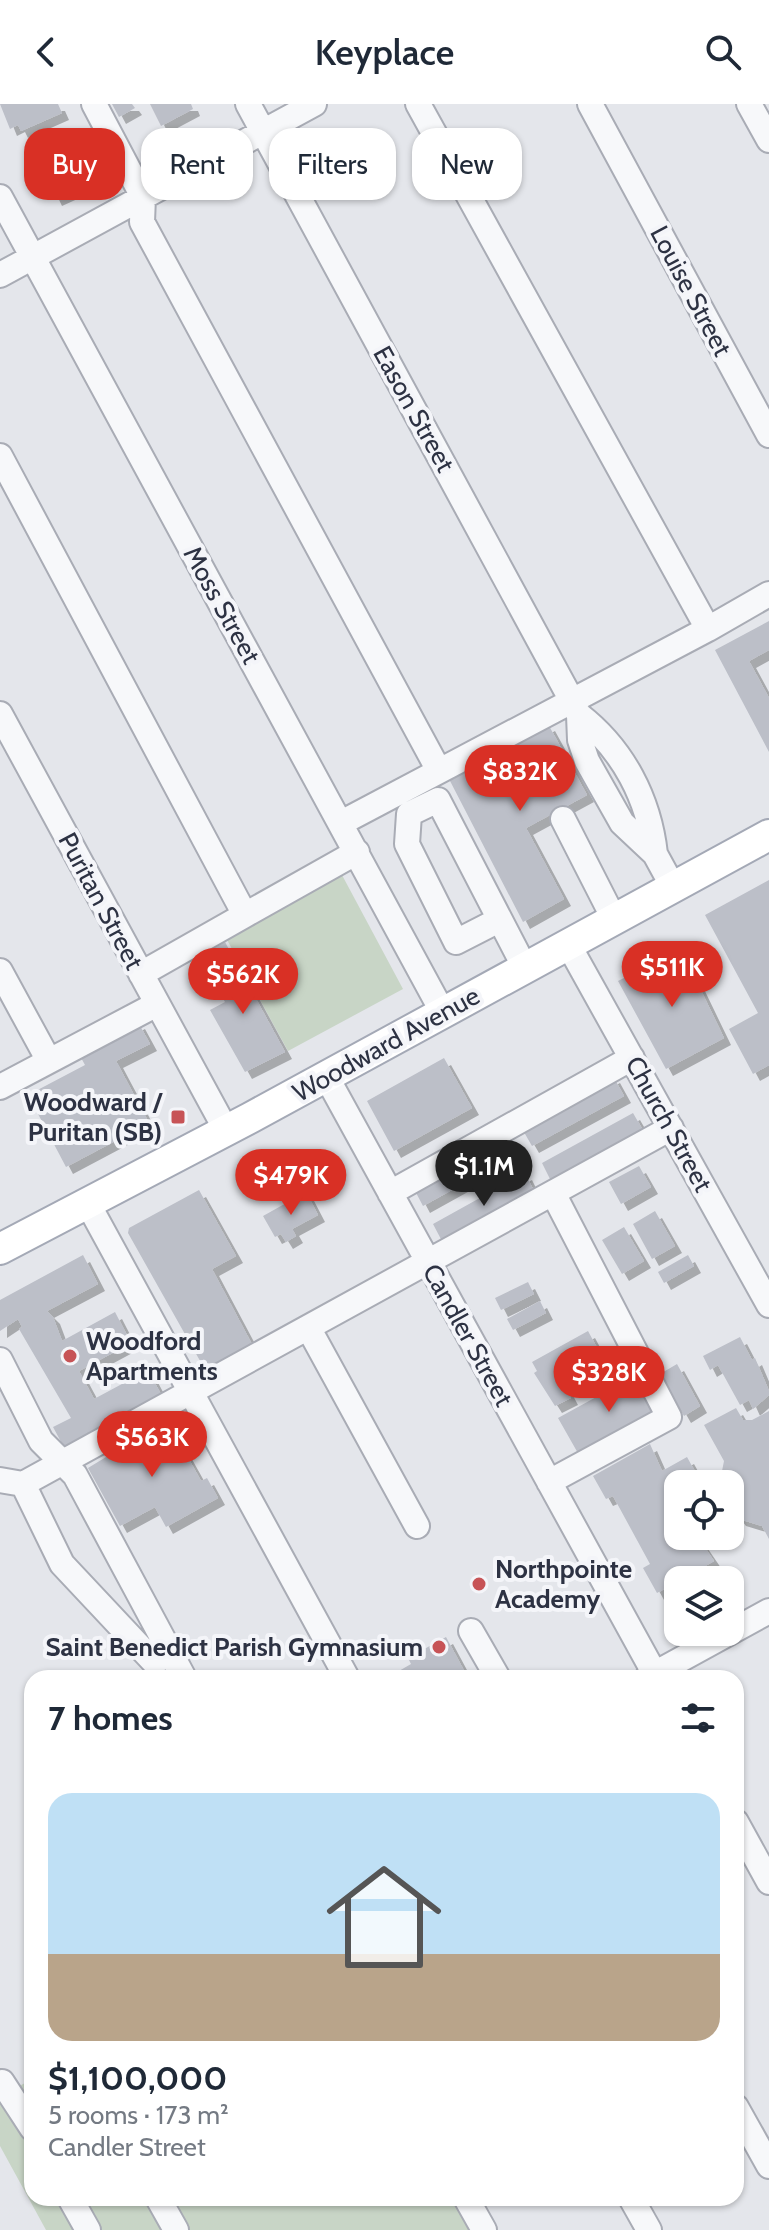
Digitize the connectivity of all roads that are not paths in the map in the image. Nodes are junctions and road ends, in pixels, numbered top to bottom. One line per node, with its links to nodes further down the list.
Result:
1 (94, 104): 10 (street)
2 (248, 104): 7 (street, Eason Street)
3 (314, 104): 7 (street)
4 (418, 104): 19 (street)
5 (590, 104): 16 (street, Louise Street)
6 (749, 104): 9 (street)
7 (263, 132): 8 (street); 20 (street, Eason Street)
8 (253, 137)
9 (769, 140)
10 (141, 193)
11 (0, 197): 14 (street, Moss Street)
12 (141, 198): 14 (street)
13 (143, 200): 22 (street)
14 (33, 257): 15 (street); 24 (street, Moss Street)
15 (0, 275)
16 (769, 435)
17 (0, 456): 28 (street)
18 (769, 594): 19 (street)
19 (708, 629): 20 (street)
20 (576, 708): 22 (street); 27 (street, Eason Street)
21 (0, 714): 34 (street, Puritan Street)
22 (438, 769): 24 (street)
23 (563, 819): 29 (street)
24 (341, 823): 26 (street, Moss Street)
25 (769, 835): 27 (main road, Woodward Avenue)
26 (357, 852): 28 (street); 36 (street, Moss Street)
27 (673, 887): 29 (main road, Woodward Avenue)
28 (245, 915): 34 (street)
29 (614, 919): 31 (main road, Woodward Avenue)
30 (499, 920): 30 (street); 32 (street)
31 (568, 944): 32 (main road, Woodward Avenue); 37 (street, Church Street)
32 (525, 968): 36 (main road, Woodward Avenue)
33 (0, 971): 38 (street)
34 (141, 974): 35 (street, Puritan Street)
35 (157, 1004): 38 (street); 42 (street, Puritan Street)
36 (443, 1013): 39 (main road, Woodward Avenue)
37 (632, 1058): 41 (street, Church Street); 43 (street)
38 (49, 1061): 40 (street)
39 (326, 1076): 42 (main road, Woodward Avenue); 43 (street, Candler Street)
40 (0, 1087)
41 (671, 1128): 44 (street); 48 (street, Church Street)
42 (226, 1130): 45 (main road, Woodward Avenue)
43 (390, 1193): 47 (street, Candler Street)
44 (553, 1193): 47 (street); 54 (street)
45 (87, 1202): 46 (main road, Woodward Avenue); 51 (street)
46 (3, 1241)
47 (428, 1263): 49 (street); 54 (street, Candler Street)
48 (769, 1305)
49 (309, 1329): 51 (street); 55 (street)
50 (0, 1360): 52 (street)
51 (191, 1394): 52 (street); 59 (street)
52 (64, 1461): 53 (street); 58 (street)
53 (11, 1482): 58 (street)
54 (549, 1482): 61 (street, Candler Street)
55 (417, 1526)
56 (769, 1611): 62 (street)
57 (471, 1631): 60 (street)
58 (162, 1664)
59 (343, 1670)
60 (493, 1670)
61 (649, 1670)
62 (665, 1670)
63 (744, 1837): 64 (street)
64 (769, 1882)
65 (2, 2082): 66 (street)
66 (24, 2112)
67 (744, 2121): 68 (street)
68 (769, 2166)
69 (74, 2206): 73 (street)
70 (162, 2206): 74 (street)
71 (470, 2206): 75 (street)
72 (636, 2206): 76 (street)
73 (88, 2230)
74 (176, 2230)
75 (484, 2230)
76 (649, 2230)

